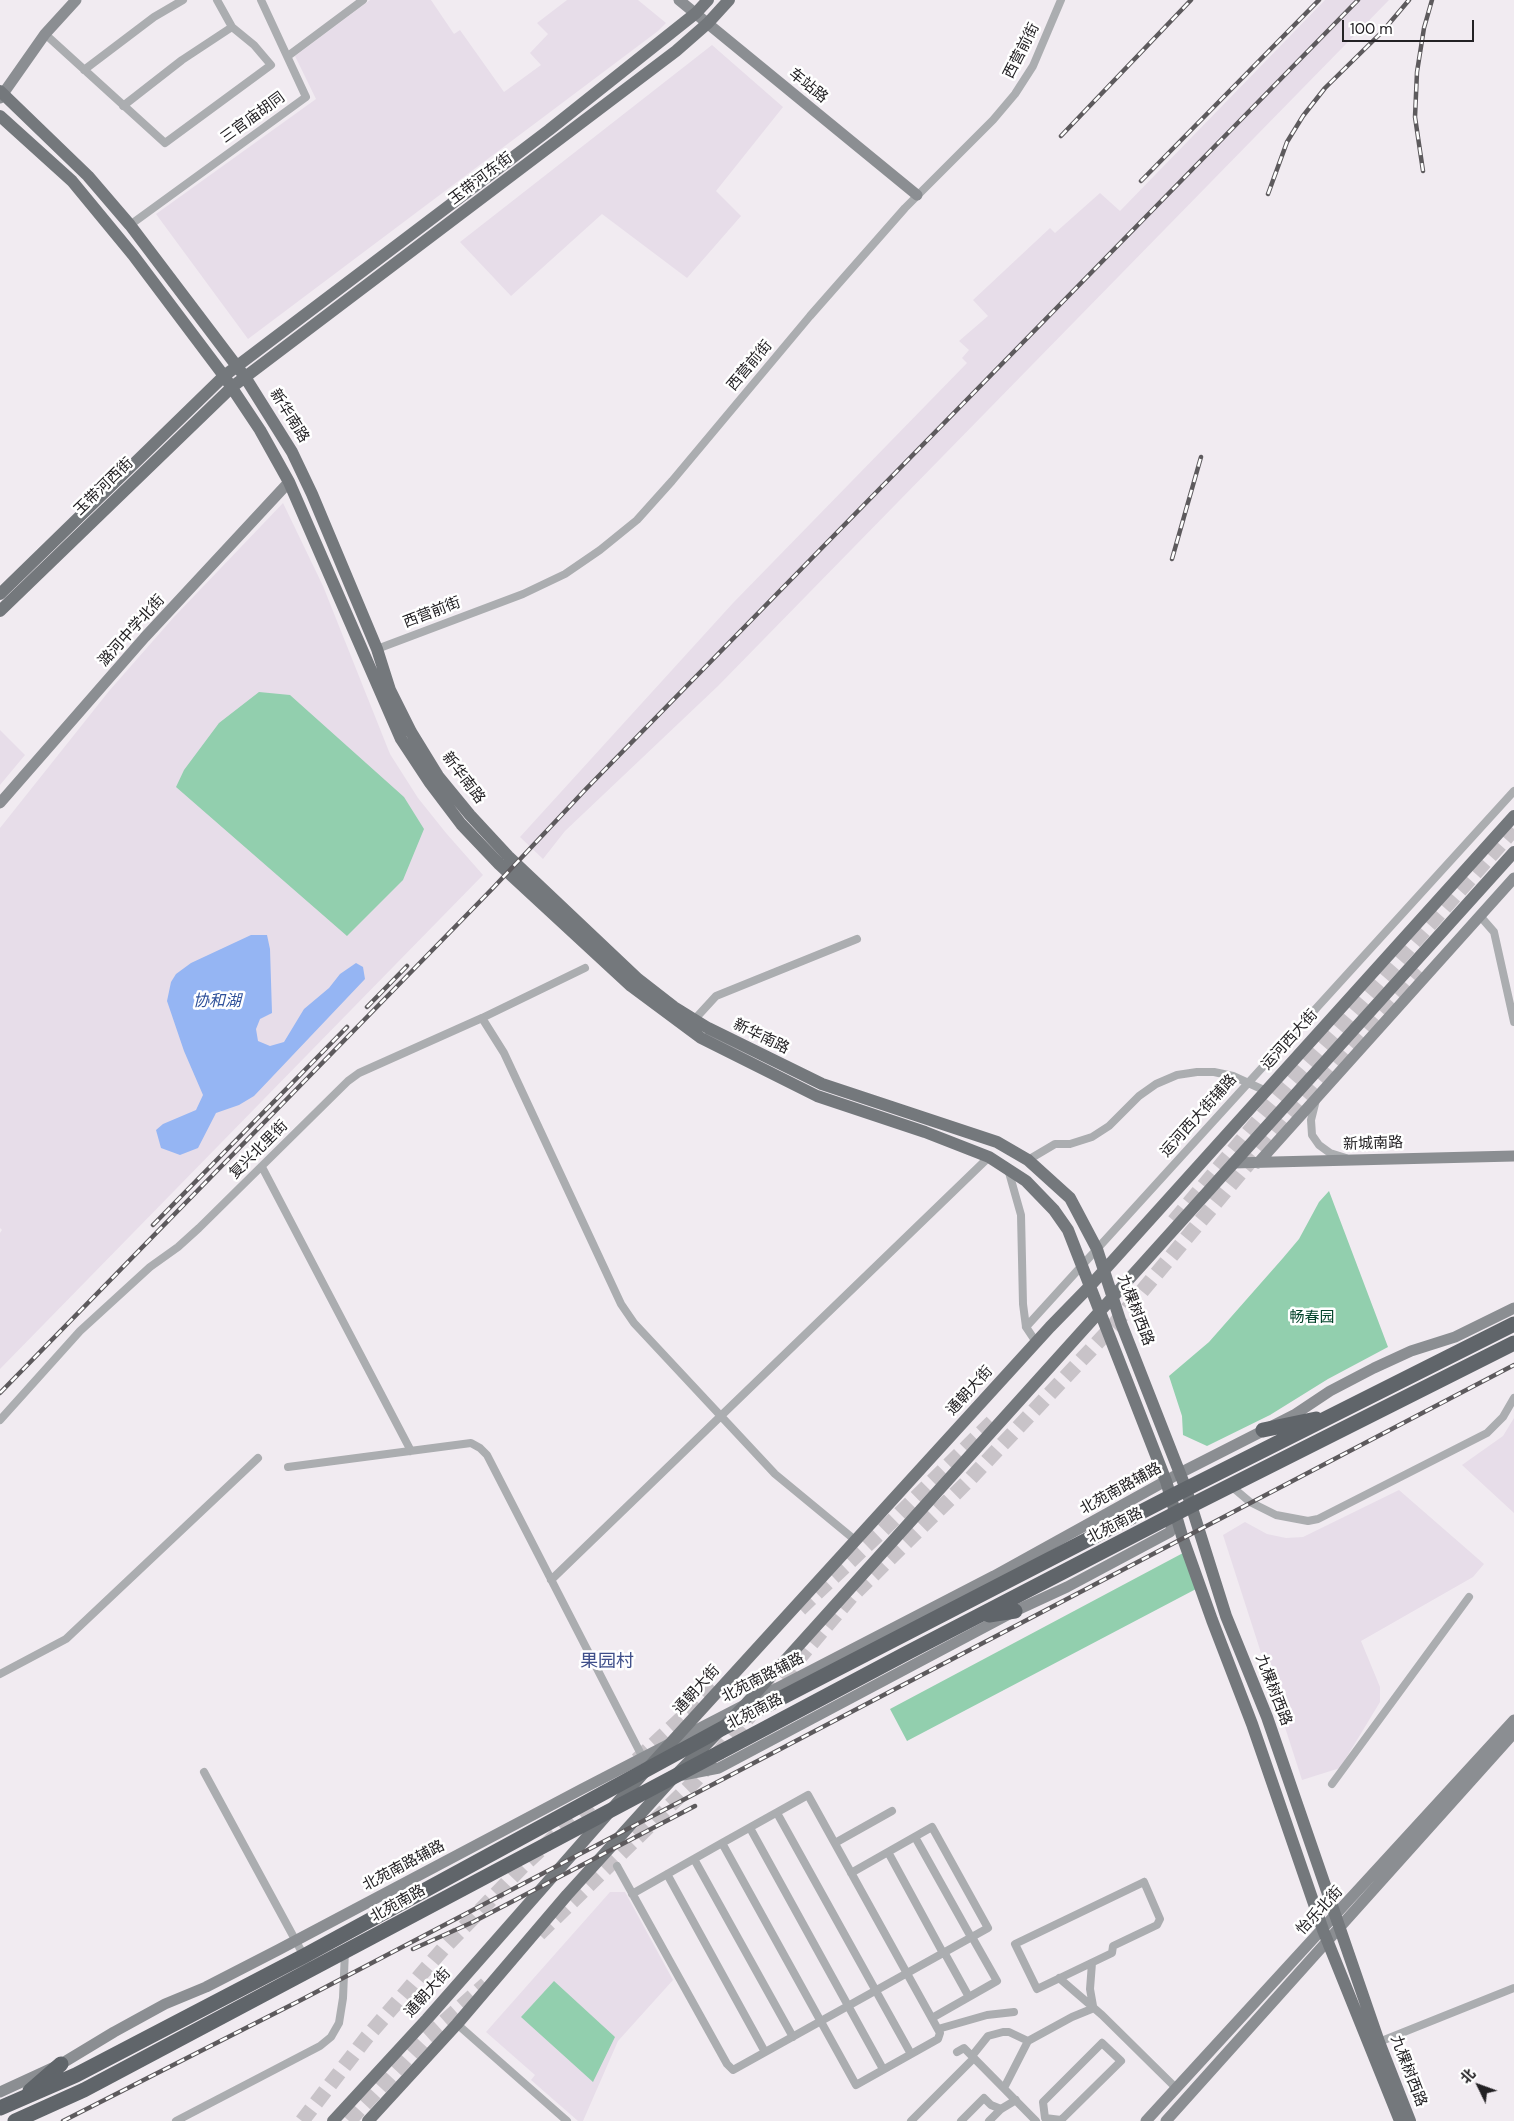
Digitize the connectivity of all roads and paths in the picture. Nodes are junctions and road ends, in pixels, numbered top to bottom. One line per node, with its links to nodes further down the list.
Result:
1 (76, 0): 13 (street)
2 (183, 0): 15 (street)
3 (217, 0): 12 (street)
4 (261, 0): 14 (street, 三官庙胡同)
5 (363, 0): 14 (street)
6 (679, 0): 10 (street, 车站路)
7 (708, 0): 10 (main road, 玉带河东街)
8 (729, 0): 11 (main road, 玉带河东街)
9 (1061, 0): 19 (street, 西营前街)
10 (696, 13): 11 (street, 车站路); 21 (main road, 玉带河东街)
11 (708, 23): 19 (street, 车站路); 23 (main road, 玉带河东街)
12 (232, 27): 17 (street); 17 (street)
13 (45, 34): 15 (street); 16 (street)
14 (288, 56): 20 (street, 三官庙胡同)
15 (84, 70): 17 (street)
16 (1, 94): 20 (main road, 新华南路)
17 (123, 106)
18 (0, 116): 22 (main road, 新华南路)
19 (918, 195): 28 (street, 西营前街)
20 (130, 225): 21 (main road, 新华南路)
21 (236, 366): 22 (main road, 玉带河东街); 23 (main road, 新华南路)
22 (224, 376): 24 (main road, 新华南路); 26 (main road, 玉带河西街)
23 (245, 377): 24 (main road, 玉带河东街); 28 (main road, 新华南路)
24 (232, 387): 25 (main road, 新华南路); 27 (main road, 玉带河西街)
25 (289, 482): 30 (street, 潞河中学北街); 44 (main road, 新华南路)
26 (0, 594)
27 (0, 611)
28 (377, 649): 38 (main road, 新华南路)
29 (1514, 791): 40 (street, 运河西大街辅路)
30 (0, 803)
31 (1514, 816): 41 (main road, 运河西大街)
32 (1514, 852): 47 (main road)
33 (1514, 878): 34 (street)
34 (1480, 916): 39 (street); 42 (street)
35 (857, 939): 38 (street)
36 (585, 968): 37 (street, 复兴北里街)
37 (482, 1018): 49 (street, 复兴北里街); 63 (street)
38 (694, 1020): 45 (main road, 新华南路)
39 (1514, 1022)
40 (1248, 1084): 41 (street); 45 (street); 51 (street, 运河西大街辅路)
41 (1266, 1091): 53 (main road, 运河西大街)
42 (1317, 1097): 46 (street); 48 (street)
43 (1514, 1156): 46 (street, 新城南路)
44 (988, 1157): 50 (main road, 新华南路); 63 (street)
45 (1028, 1160): 51 (main road, 新华南路)
46 (1353, 1160): 48 (street, 新城南路)
47 (1233, 1163): 48 (street, 新城南路); 55 (main road)
48 (1258, 1163)
49 (262, 1166): 65 (street, 复兴北里街); 67 (street)
50 (1008, 1168): 52 (main road, 新华南路); 59 (street)
51 (1098, 1249): 52 (street, 运河西大街辅路); 53 (main road, 新华南路)
52 (1083, 1265): 54 (main road, 新华南路); 59 (street, 运河西大街辅路)
53 (1103, 1271): 54 (main road, 运河西大街); 55 (main road, 九棵树西路)
54 (1090, 1286): 57 (main road, 九棵树西路); 60 (main road, 通朝大街)
55 (1113, 1298): 57 (main road); 70 (main road, 九棵树西路)
56 (1514, 1308): 66 (street, 北苑南路辅路)
57 (1100, 1312): 71 (main road, 九棵树西路); 83 (main road)
58 (1514, 1324): 64 (highway, 北苑南路)
59 (1026, 1327): 60 (street)
60 (1036, 1342): 77 (main road, 通朝大街)
61 (1514, 1343): 72 (highway, 北苑南路)
62 (1514, 1398): 72 (street)
63 (721, 1414): 77 (street); 78 (street)
64 (1334, 1416): 66 (highway); 73 (highway, 北苑南路)
65 (0, 1420)
66 (1263, 1430): 70 (street, 北苑南路辅路)
67 (411, 1451): 69 (street); 78 (street)
68 (258, 1458): 82 (street)
69 (288, 1467)
70 (1180, 1473): 71 (street, 北苑南路辅路); 73 (main road, 九棵树西路)
71 (1166, 1481): 74 (main road, 九棵树西路); 83 (street, 北苑南路辅路)
72 (1231, 1486): 75 (highway, 北苑南路)
73 (1186, 1489): 74 (highway, 北苑南路); 75 (main road, 九棵树西路)
74 (1172, 1496): 76 (main road, 九棵树西路); 85 (highway, 北苑南路)
75 (1192, 1505): 76 (highway, 北苑南路); 105 (main road, 九棵树西路)
76 (1176, 1513): 80 (street); 81 (highway, 北苑南路); 106 (main road, 九棵树西路)
77 (855, 1540): 87 (main road, 通朝大街)
78 (551, 1580): 88 (street)
79 (1470, 1597): 91 (street)
80 (1014, 1611): 81 (highway); 90 (street)
81 (973, 1618): 90 (highway, 北苑南路)
82 (0, 1674)
83 (744, 1705): 85 (main road); 87 (street, 北苑南路辅路)
84 (1514, 1720): 105 (street, 怡乐北街)
85 (723, 1728): 88 (highway, 北苑南路); 90 (main road)
86 (1514, 1733): 105 (street, 怡乐北街)
87 (671, 1743): 88 (main road, 通朝大街)
88 (645, 1763): 92 (main road, 通朝大街); 108 (street, 北苑南路辅路); 111 (highway, 北苑南路)
89 (204, 1772): 108 (street)
90 (674, 1777): 92 (highway, 北苑南路); 123 (main road)
91 (1332, 1784)
92 (615, 1806): 109 (highway, 北苑南路); 144 (main road, 通朝大街)
93 (892, 1811): 98 (street)
94 (777, 1813): 95 (street); 98 (street); 116 (street)
95 (750, 1828): 97 (street); 118 (street)
96 (915, 1837): 99 (street); 107 (street); 107 (street)
97 (722, 1843): 100 (street); 122 (street)
98 (835, 1843): 102 (street)
99 (888, 1852): 102 (street); 110 (street)
100 (694, 1859): 103 (street); 125 (street)
101 (617, 1866): 104 (street)
102 (851, 1873): 113 (street)
103 (667, 1874): 104 (street); 128 (street)
104 (632, 1894): 128 (street)
105 (1338, 1923): 106 (street, 怡乐北街); 127 (main road, 九棵树西路)
106 (1325, 1936): 135 (street, 怡乐北街); 152 (street, 怡乐北街); 153 (main road, 九棵树西路)
107 (972, 1937): 110 (street); 117 (street)
108 (296, 1941): 111 (street); 132 (street, 北苑南路辅路)
109 (345, 1952): 141 (highway, 北苑南路); 143 (street)
110 (944, 1953): 113 (street); 117 (street)
111 (304, 1956): 138 (highway, 北苑南路)
112 (1092, 1963): 114 (street); 114 (street); 119 (street)
113 (907, 1973): 116 (street); 121 (street)
114 (1059, 1978): 119 (street)
115 (1514, 1988): 127 (street)
116 (876, 1990): 118 (street); 130 (street)
117 (969, 1997): 121 (street)
118 (848, 2006): 122 (street); 133 (street)
119 (1094, 2008): 126 (street); 135 (street)
120 (1014, 2012): 124 (street)
121 (932, 2018): 124 (street)
122 (821, 2021): 125 (street); 133 (street)
123 (457, 2024): 145 (main road); 146 (street)
124 (938, 2029): 130 (street)
125 (793, 2037): 128 (street)
126 (1028, 2041): 131 (street); 134 (street)
127 (1379, 2042): 154 (main road, 九棵树西路)
128 (765, 2052)
129 (957, 2052): 131 (street)
130 (911, 2054): 133 (street)
131 (973, 2057): 134 (street); 147 (street)
132 (61, 2064): 136 (street, 北苑南路辅路); 138 (highway)
133 (883, 2069)
134 (1004, 2088): 137 (street)
135 (1176, 2088): 151 (street, 怡乐北街)
136 (0, 2092)
137 (1016, 2100): 140 (street); 150 (street)
138 (15, 2103): 139 (highway, 北苑南路)
139 (0, 2108)
140 (1001, 2109): 148 (street); 149 (street)
141 (22, 2120)
142 (1044, 2120): 142 (street)
143 (176, 2121)
144 (333, 2121)
145 (368, 2121)
146 (567, 2121)
147 (911, 2121)
148 (961, 2121)
149 (989, 2121)
150 (1036, 2121)
151 (1146, 2121)
152 (1166, 2121)
153 (1400, 2121)
154 (1410, 2121)

